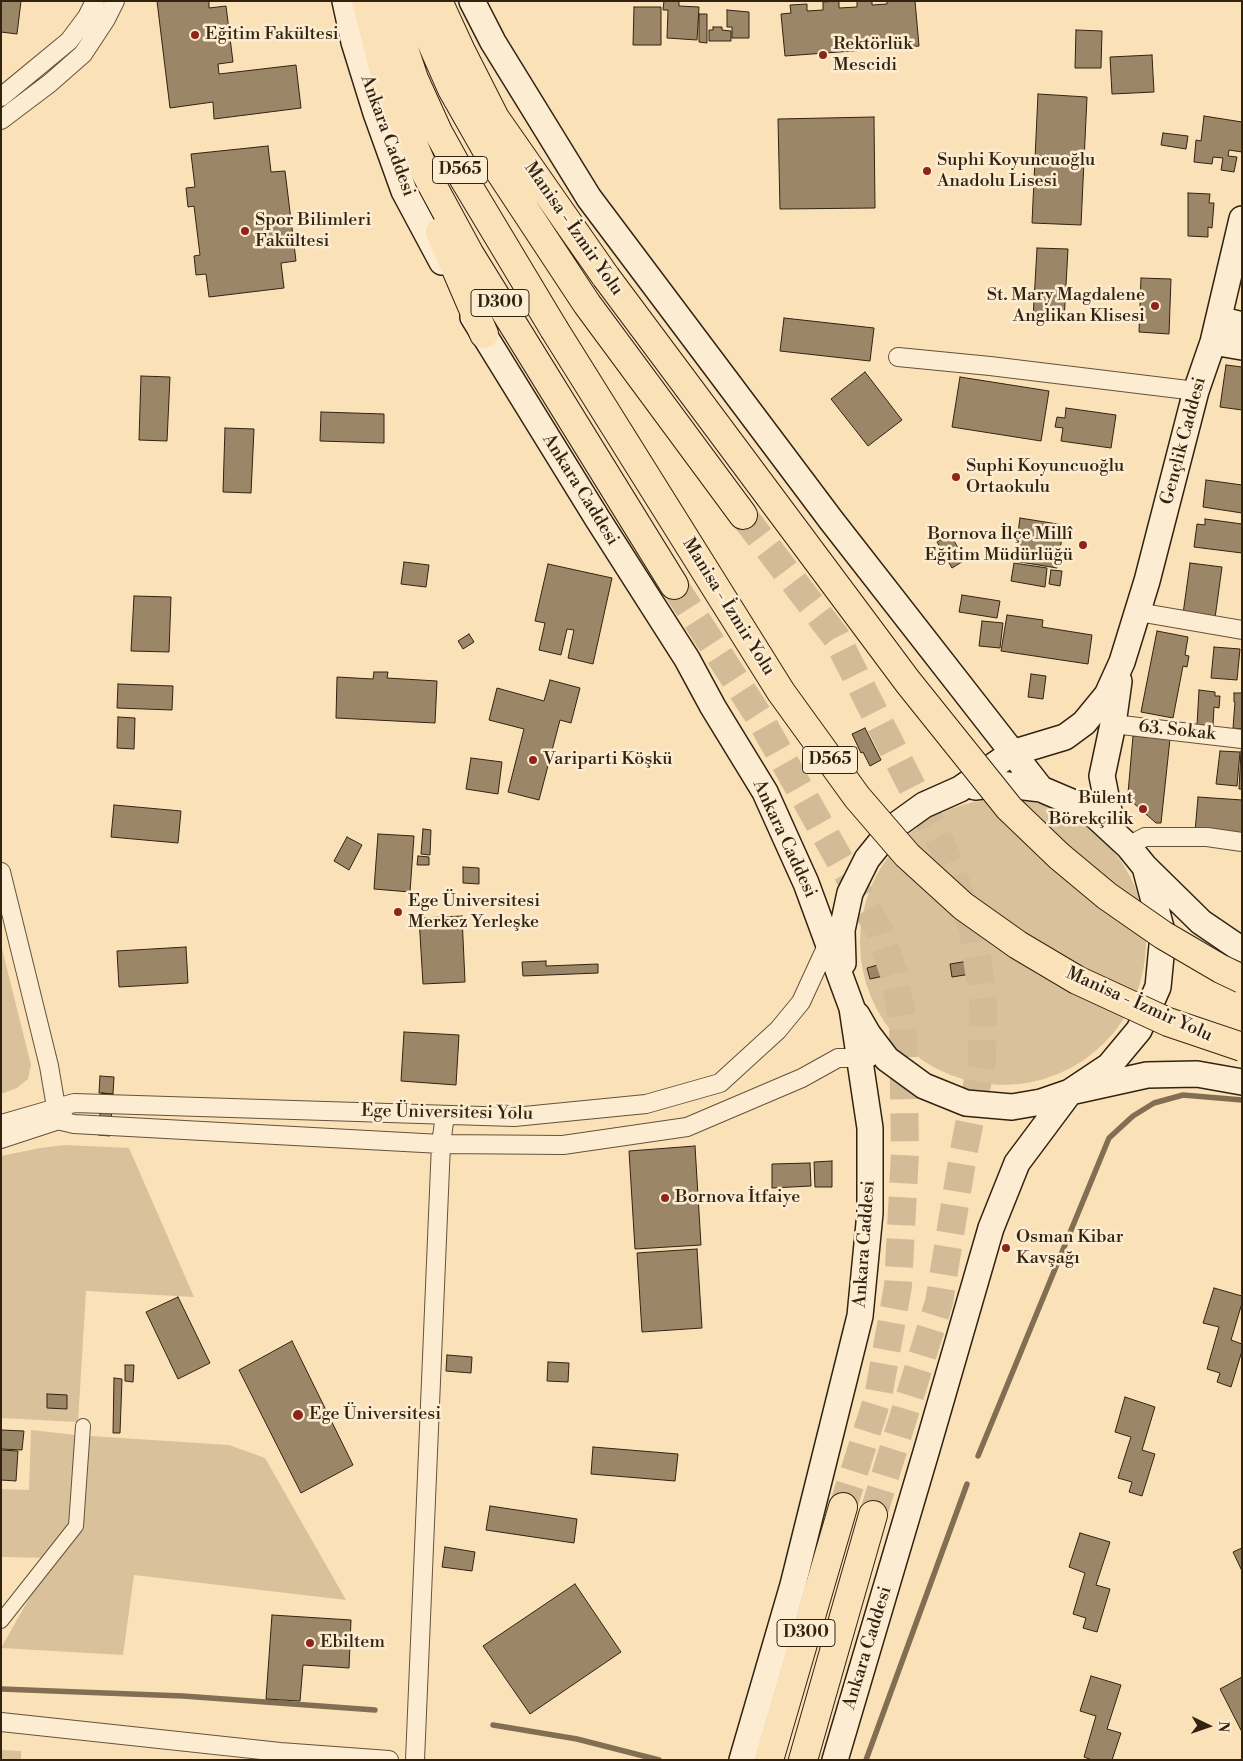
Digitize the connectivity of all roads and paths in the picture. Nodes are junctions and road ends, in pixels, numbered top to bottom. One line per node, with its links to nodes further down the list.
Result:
1 (95, 1): 10 (street)
2 (115, 1): 11 (street)
3 (345, 1): 14 (main road, Ankara Caddesi)
4 (366, 1): 9 (highway, Ankara Caddesi / D300)
5 (388, 1): 37 (highway, Manisa - İzmir Yolu / D565, bridge)
6 (416, 1): 18 (highway)
7 (438, 1): 35 (highway, Manisa - İzmir Yolu, bridge)
8 (472, 1): 25 (main road)
9 (387, 82): 14 (highway); 19 (highway, Ankara Caddesi / D300)
10 (1, 97)
11 (1, 120)
12 (1242, 219): 13 (main road, Gençlik Caddesi)
13 (1225, 329): 15 (main road); 17 (main road, Gençlik Caddesi)
14 (484, 334): 33 (main road, Ankara Caddesi)
15 (1242, 347)
16 (898, 357): 17 (street)
17 (1196, 391): 20 (main road, Gençlik Caddesi)
18 (742, 515)
19 (674, 585)
20 (1138, 612): 21 (street); 22 (main road, Gençlik Caddesi)
21 (1242, 630)
22 (1122, 662): 23 (main road, Gençlik Caddesi); 25 (main road, Gençlik Caddesi)
23 (1113, 724): 24 (street, 63. Sokak); 28 (main road, Gençlik Caddesi)
24 (1242, 739)
25 (1012, 754): 26 (main road); 27 (main road, Gençlik Caddesi)
26 (1040, 788): 27 (main road); 28 (main road)
27 (960, 790): 32 (main road)
28 (1121, 838): 29 (street); 30 (main road)
29 (1242, 842)
30 (1145, 867): 34 (main road); 41 (main road)
31 (1, 872): 42 (street)
32 (850, 893): 33 (street, Ege Üniversitesi Yolu); 36 (main road)
33 (829, 942): 36 (main road, Ankara Caddesi); 43 (street, Ege Üniversitesi Yolu)
34 (1242, 950)
35 (1242, 979)
36 (852, 1008): 38 (main road, Ankara Caddesi); 39 (main road)
37 (1242, 1047)
38 (860, 1058): 39 (street, Ege Üniversitesi Yolu); 46 (street, Ege Üniversitesi Yolu); 54 (main road, Ankara Caddesi)
39 (887, 1058): 41 (main road)
40 (1242, 1082): 41 (main road)
41 (1070, 1092): 57 (main road, Ankara Caddesi)
42 (57, 1114): 43 (street, Ege Üniversitesi Yolu); 44 (street); 45 (street); 46 (street, Ege Üniversitesi Yolu)
43 (445, 1115): 46 (street)
44 (1, 1124)
45 (1, 1139)
46 (441, 1144): 53 (street)
47 (83, 1426): 50 (street)
48 (843, 1507): 55 (highway, D300)
49 (872, 1515): 56 (highway, D300)
50 (1, 1622)
51 (1, 1722): 52 (street)
52 (389, 1760)
53 (415, 1760)
54 (742, 1760)
55 (769, 1760)
56 (803, 1760)
57 (834, 1760)

